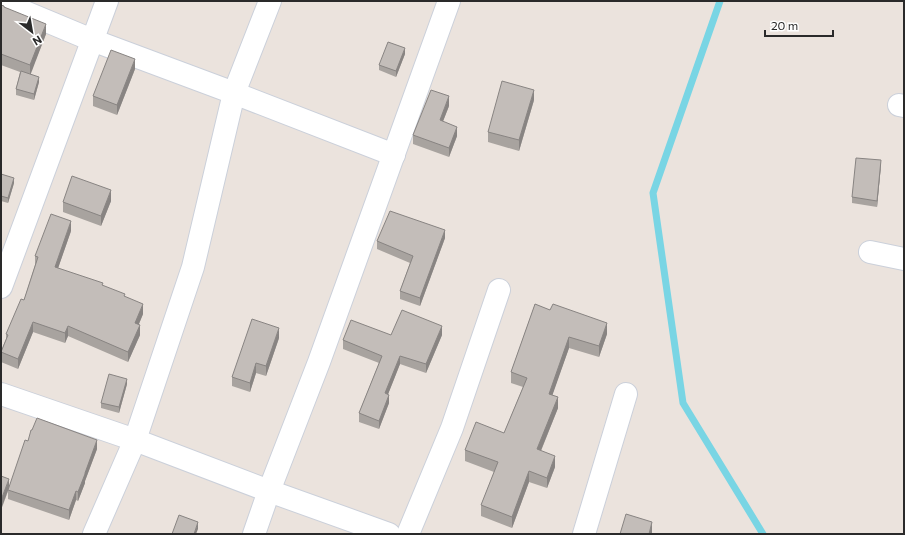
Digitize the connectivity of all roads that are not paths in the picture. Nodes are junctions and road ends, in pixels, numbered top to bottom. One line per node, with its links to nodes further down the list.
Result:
1 (107, 1): 5 (street)
2 (270, 1): 6 (street)
3 (450, 1): 7 (street)
4 (1, 2): 5 (street)
5 (92, 40): 6 (street); 10 (street)
6 (234, 92): 7 (street); 14 (street)
7 (394, 155): 15 (street)
8 (870, 252): 9 (street)
9 (904, 259)
10 (1, 286)
11 (499, 290): 19 (street)
12 (1, 394): 14 (street)
13 (626, 394): 20 (street)
14 (135, 440): 15 (street); 16 (street)
15 (268, 491): 17 (street); 18 (street)
16 (94, 534)
17 (254, 534)
18 (389, 534)
19 (408, 534)
20 (584, 534)

